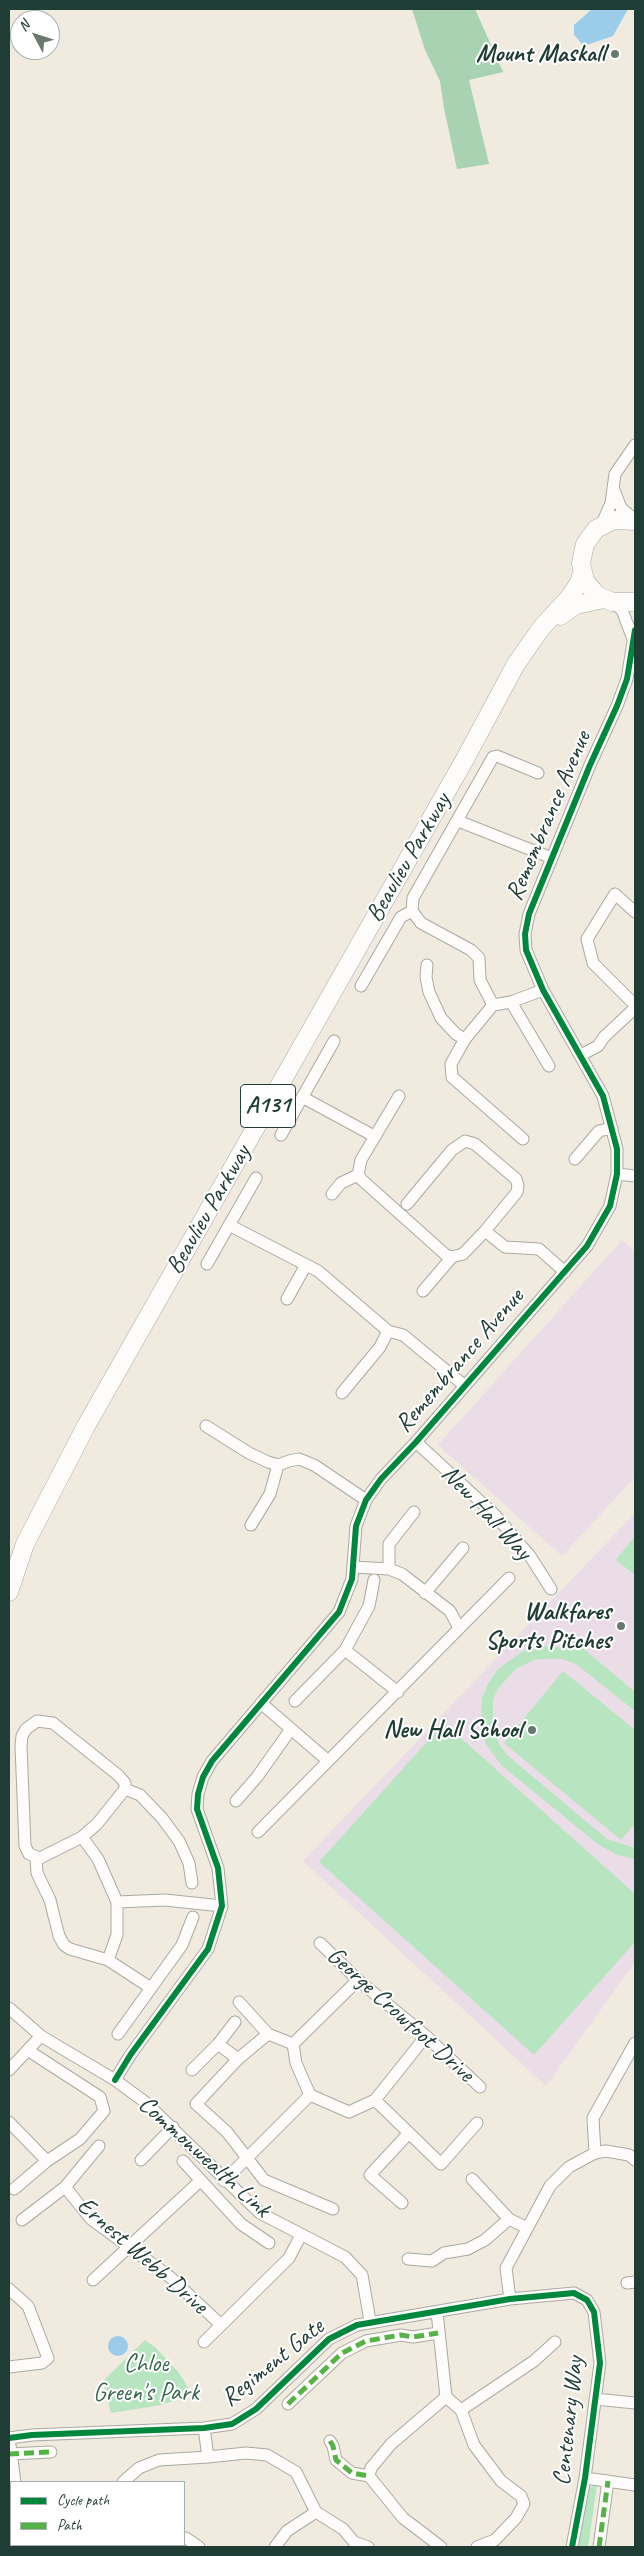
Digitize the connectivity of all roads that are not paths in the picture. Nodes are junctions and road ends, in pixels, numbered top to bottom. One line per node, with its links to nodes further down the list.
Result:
1 (635, 444): 2 (street)
2 (612, 486): 3 (street); 4 (street)
3 (635, 520): 4 (highway)
4 (601, 526): 5 (highway)
5 (582, 572): 6 (highway); 8 (highway, Beaulieu Parkway / A131)
6 (608, 601): 7 (highway, Beaulieu Parkway); 8 (highway, Beaulieu Parkway / A131); 9 (street, Remembrance Avenue)
7 (635, 602)
8 (542, 627): 61 (highway, Beaulieu Parkway / A131)
9 (634, 634): 12 (street, Remembrance Avenue)
10 (538, 773): 11 (street)
11 (458, 821): 12 (street); 13 (street)
12 (552, 858): 17 (street, Remembrance Avenue)
13 (412, 911): 16 (street); 19 (street)
14 (635, 912): 20 (street)
15 (427, 965): 21 (street)
16 (361, 986)
17 (543, 990): 18 (street); 23 (street, Remembrance Avenue)
18 (511, 1002): 19 (street); 24 (street)
19 (492, 1005): 21 (street)
20 (635, 1006): 23 (street)
21 (465, 1039): 30 (street)
22 (334, 1041): 26 (street)
23 (581, 1055): 27 (street, Remembrance Avenue)
24 (549, 1066)
25 (399, 1096): 29 (street)
26 (302, 1098): 28 (street); 29 (street)
27 (612, 1128): 31 (street); 32 (street, Remembrance Avenue)
28 (281, 1135)
29 (374, 1136): 33 (street)
30 (524, 1139)
31 (575, 1159)
32 (617, 1174): 34 (street); 43 (street, Remembrance Avenue)
33 (358, 1175): 36 (street); 40 (street)
34 (635, 1176)
35 (256, 1178): 38 (street)
36 (332, 1194)
37 (407, 1204): 39 (street)
38 (230, 1225): 41 (street); 42 (street)
39 (485, 1231): 40 (street); 43 (street)
40 (452, 1257): 44 (street)
41 (207, 1264)
42 (306, 1265): 45 (street); 46 (street)
43 (565, 1272): 47 (street, Remembrance Avenue)
44 (423, 1291)
45 (287, 1299)
46 (388, 1330): 47 (street); 48 (street)
47 (465, 1386): 50 (street, Remembrance Avenue)
48 (342, 1392)
49 (206, 1426): 51 (street)
50 (416, 1442): 52 (street, Remembrance Avenue); 60 (street, New Hall Way)
51 (278, 1464): 52 (street); 54 (street)
52 (366, 1500): 56 (street, Remembrance Avenue)
53 (414, 1512): 57 (street)
54 (251, 1525)
55 (463, 1548): 62 (street)
56 (354, 1567): 57 (street); 67 (street, Remembrance Avenue)
57 (389, 1569): 62 (street)
58 (509, 1578): 63 (street)
59 (374, 1580): 64 (street)
60 (550, 1589)
61 (9, 1592)
62 (425, 1593): 63 (street)
63 (459, 1628): 65 (street)
64 (345, 1650): 65 (street); 66 (street)
65 (398, 1692): 69 (street)
66 (295, 1701)
67 (261, 1704): 68 (street); 77 (street, Remembrance Avenue)
68 (291, 1729): 69 (street); 71 (street)
69 (327, 1760): 72 (street)
70 (125, 1789): 73 (street); 74 (street); 75 (street)
71 (236, 1801)
72 (258, 1832)
73 (82, 1837): 74 (street); 76 (street)
74 (36, 1858): 80 (street)
75 (192, 1883)
76 (117, 1902): 77 (street); 80 (street)
77 (222, 1906): 97 (street, Remembrance Avenue)
78 (193, 1917): 82 (street)
79 (320, 1943): 81 (street, George Crowfoot Drive)
80 (108, 1960): 82 (street)
81 (358, 1980): 89 (street, George Crowfoot Drive); 92 (street)
82 (151, 1988): 86 (street)
83 (239, 2002): 87 (street)
84 (9, 2008): 88 (street, Commonwealth Link)
85 (235, 2022): 91 (street)
86 (118, 2034)
87 (268, 2034): 92 (street); 94 (street)
88 (41, 2036): 93 (street); 97 (street, Commonwealth Link)
89 (426, 2036): 98 (street, George Crowfoot Drive); 100 (street)
90 (635, 2043): 106 (street)
91 (218, 2044): 94 (street); 96 (street)
92 (293, 2044): 99 (street)
93 (29, 2051): 95 (street); 110 (street)
94 (238, 2059): 107 (street)
95 (9, 2070)
96 (192, 2070)
97 (115, 2080): 103 (street, Commonwealth Link)
98 (480, 2087)
99 (310, 2095): 100 (street); 107 (street)
100 (376, 2100): 104 (street)
101 (9, 2122): 110 (street)
102 (477, 2122): 104 (street)
103 (173, 2127): 108 (street); 114 (street, Commonwealth Link)
104 (409, 2133): 117 (street)
105 (99, 2146): 115 (street, Ernest Webb Drive)
106 (595, 2153): 109 (street); 121 (street)
107 (248, 2158): 114 (street); 118 (street)
108 (141, 2160)
109 (635, 2160)
110 (47, 2161): 116 (street)
111 (183, 2161): 113 (street)
112 (472, 2179): 119 (street)
113 (200, 2181): 123 (street); 124 (street)
114 (224, 2181): 122 (street, Commonwealth Link)
115 (65, 2187): 120 (street, Ernest Webb Drive); 124 (street, Ernest Webb Drive)
116 (14, 2190)
117 (402, 2202)
118 (333, 2209)
119 (509, 2219): 121 (street); 125 (street)
120 (22, 2220)
121 (527, 2228): 128 (street)
122 (301, 2235): 131 (street, Commonwealth Link); 132 (street)
123 (269, 2243)
124 (127, 2247): 126 (street); 132 (street, Ernest Webb Drive)
125 (408, 2259)
126 (93, 2280)
127 (9, 2289): 136 (street)
128 (510, 2299): 129 (street, Regiment Gate); 130 (street, Regiment Gate)
129 (587, 2300): 139 (street, Centenary Way)
130 (437, 2312): 131 (street, Regiment Gate); 133 (street)
131 (370, 2321): 137 (street, Regiment Gate)
132 (220, 2324): 134 (street)
133 (438, 2333): 137 (street); 138 (street)
134 (204, 2342)
135 (555, 2342): 141 (street)
136 (9, 2366)
137 (281, 2383): 142 (street, Regiment Gate)
138 (446, 2396): 141 (street); 148 (street)
139 (595, 2399): 140 (street); 149 (street, Centenary Way)
140 (635, 2403)
141 (461, 2410): 160 (street)
142 (204, 2428): 143 (street, Regiment Gate); 147 (street)
143 (9, 2438): 146 (street, Regiment Gate)
144 (330, 2441): 148 (street)
145 (51, 2452): 146 (street)
146 (10, 2454): 150 (street, Regiment Gate)
147 (208, 2458): 151 (street); 154 (street)
148 (369, 2476): 159 (street)
149 (585, 2478): 152 (street); 161 (street, Centenary Way)
150 (15, 2481)
151 (124, 2481)
152 (608, 2481): 153 (street); 162 (street)
153 (635, 2485)
154 (316, 2512): 157 (street); 158 (street)
155 (186, 2538): 156 (street)
156 (199, 2547)
157 (275, 2547)
158 (368, 2547)
159 (441, 2547)
160 (477, 2547)
161 (572, 2547)
162 (599, 2547)

